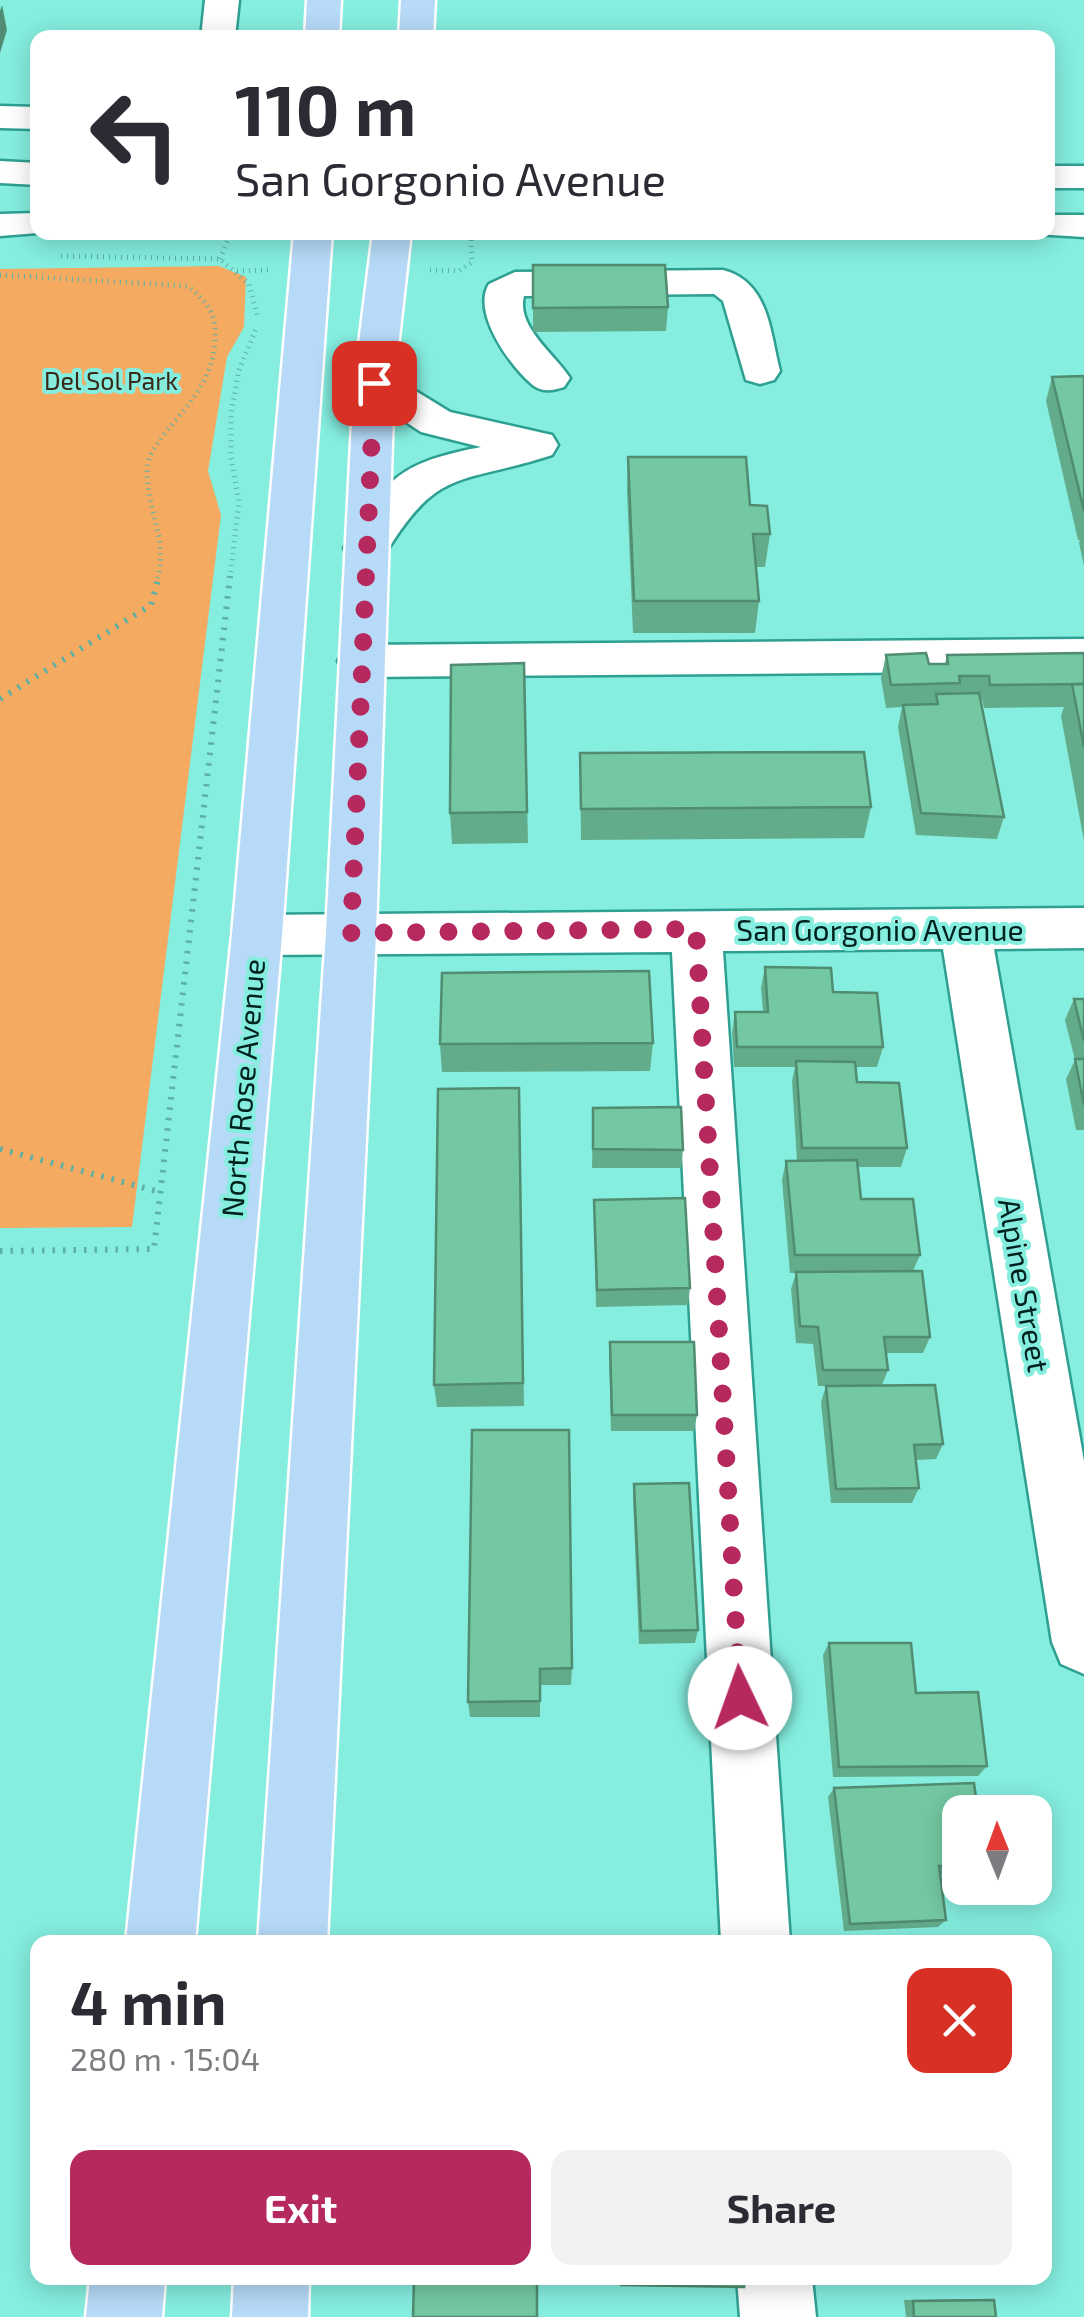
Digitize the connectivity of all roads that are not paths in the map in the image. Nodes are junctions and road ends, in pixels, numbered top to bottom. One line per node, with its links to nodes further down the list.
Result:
1 (222, 0): 4 (street)
2 (324, 0): 5 (main road)
3 (418, 0): 6 (main road)
4 (219, 30)
5 (322, 30)
6 (416, 30)
7 (0, 117): 8 (street)
8 (30, 118)
9 (0, 172): 10 (street)
10 (30, 174)
11 (1055, 176): 12 (street)
12 (1084, 177)
13 (0, 225): 16 (street)
14 (1055, 226): 15 (street)
15 (1084, 226)
16 (30, 235)
17 (312, 240): 29 (main road, North Rose Avenue)
18 (391, 240): 21 (main road)
19 (760, 371): 20 (street)
20 (550, 378)
21 (374, 383): 22 (main road); 22 (street)
22 (366, 548): 24 (main road)
23 (1084, 655): 24 (street)
24 (360, 661): 28 (main road)
25 (1084, 928): 27 (street, San Gorgonio Avenue)
26 (696, 929): 27 (street, San Gorgonio Avenue); 28 (street, San Gorgonio Avenue); 33 (street)
27 (965, 929): 30 (street, Alpine Street)
28 (351, 933): 29 (street, San Gorgonio Avenue); 32 (main road)
29 (256, 935): 31 (main road, North Rose Avenue)
30 (1084, 1642)
31 (161, 1935)
32 (292, 1935)
33 (755, 1935)
34 (127, 2285): 37 (main road)
35 (272, 2285): 38 (main road)
36 (776, 2285): 39 (street)
37 (124, 2317)
38 (270, 2317)
39 (778, 2317)

